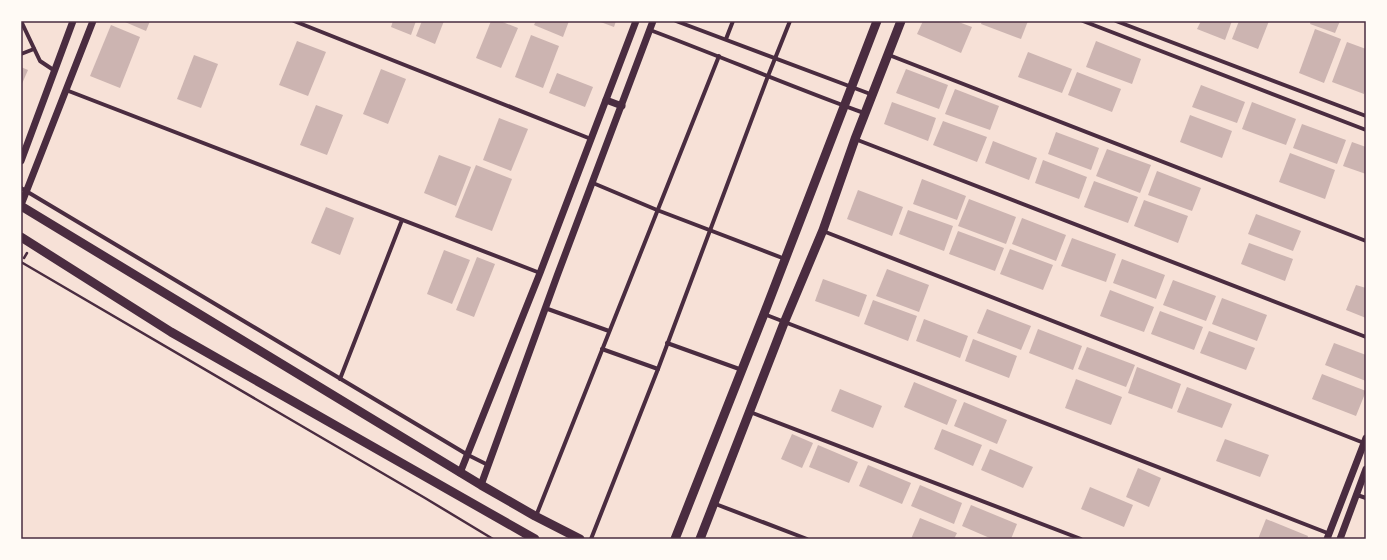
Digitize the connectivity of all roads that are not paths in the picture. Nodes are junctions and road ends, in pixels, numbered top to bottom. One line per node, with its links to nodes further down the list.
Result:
1 (21, 21): 16 (street)
2 (73, 21): 21 (street)
3 (93, 21): 24 (street)
4 (294, 21): 32 (street)
5 (636, 21): 26 (street)
6 (653, 21): 14 (street)
7 (676, 21): 15 (street)
8 (733, 21): 15 (street)
9 (790, 21): 20 (street)
10 (877, 21): 23 (main road)
11 (901, 21): 18 (main road)
12 (1083, 21): 31 (street)
13 (1116, 21): 30 (street)
14 (650, 30): 19 (street); 27 (street)
15 (726, 39): 20 (street)
16 (34, 49): 17 (street); 21 (street)
17 (21, 54)
18 (889, 55): 25 (main road); 43 (street)
19 (719, 56): 22 (street); 38 (street)
20 (775, 59): 22 (street); 23 (street)
21 (55, 71): 34 (street)
22 (768, 76): 28 (street); 40 (street)
23 (852, 87): 25 (street); 28 (main road)
24 (66, 90): 36 (street); 39 (street)
25 (873, 95): 29 (main road)
26 (606, 100): 27 (street); 32 (street)
27 (622, 106): 35 (street)
28 (844, 106): 29 (street); 44 (main road)
29 (865, 114): 33 (main road)
30 (1366, 116)
31 (1366, 130)
32 (591, 138): 45 (street)
33 (855, 139): 41 (main road); 50 (street)
34 (21, 161)
35 (593, 183): 38 (street); 46 (street)
36 (24, 190): 37 (street); 55 (street)
37 (21, 206): 61 (main road)
38 (657, 210): 40 (street); 49 (street)
39 (402, 220): 45 (street); 55 (street)
40 (710, 230): 44 (street); 51 (street)
41 (823, 230): 48 (main road); 57 (street)
42 (21, 236): 68 (main road)
43 (1366, 241)
44 (785, 259): 47 (main road)
45 (540, 273): 58 (street)
46 (545, 308): 49 (street); 59 (street)
47 (764, 314): 48 (street); 54 (main road)
48 (784, 323): 56 (main road); 67 (street)
49 (609, 331): 52 (street)
50 (1366, 337)
51 (668, 343): 53 (street); 54 (street)
52 (602, 349): 53 (street); 66 (street)
53 (658, 369): 70 (street)
54 (742, 370): 71 (main road)
55 (340, 379): 58 (street)
56 (750, 412): 65 (main road); 74 (street)
57 (1365, 441): 67 (street)
58 (468, 455): 59 (street); 61 (street)
59 (488, 465): 62 (street)
60 (1366, 469): 63 (street)
61 (460, 473): 62 (main road)
62 (481, 485): 66 (main road)
63 (1357, 495): 64 (street); 75 (street)
64 (1366, 498)
65 (713, 503): 72 (main road); 73 (street)
66 (535, 516): 69 (main road)
67 (1329, 536)
68 (534, 539)
69 (580, 539)
70 (590, 539)
71 (675, 539)
72 (700, 539)
73 (807, 539)
74 (1081, 539)
75 (1340, 539)

